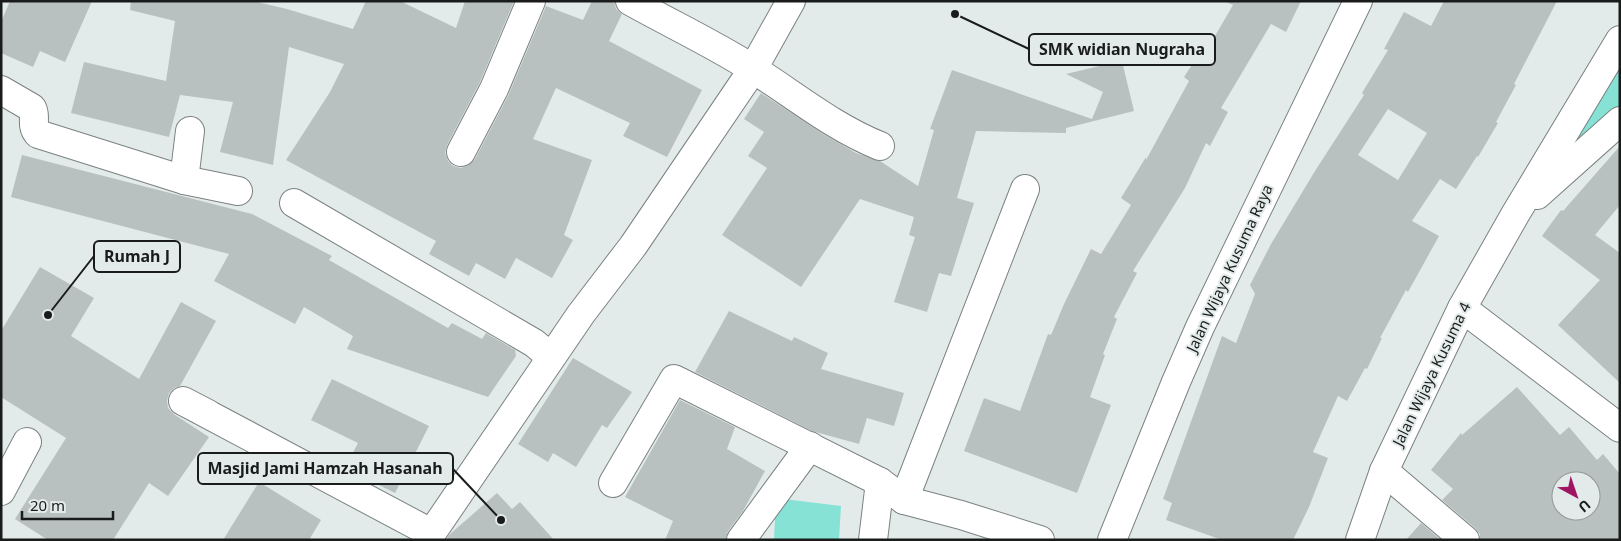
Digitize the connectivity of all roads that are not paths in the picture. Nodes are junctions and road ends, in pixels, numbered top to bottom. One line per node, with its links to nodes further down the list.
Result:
1 (531, 1): 11 (street)
2 (630, 1): 6 (street)
3 (791, 1): 6 (street)
4 (1358, 1): 32 (street, Jalan Wijaya Kusuma Raya)
5 (1620, 40): 16 (street, Jalan Wijaya Kusuma 4)
6 (753, 69): 10 (street); 18 (street)
7 (1, 90): 12 (street)
8 (1620, 121): 16 (street, Jalan Wijaya Kusuma 4)
9 (190, 131): 12 (street)
10 (880, 146)
11 (461, 152)
12 (184, 180): 14 (street)
13 (1025, 189): 27 (street)
14 (238, 192)
15 (294, 203): 18 (street)
16 (1516, 214): 17 (street, Jalan Wijaya Kusuma 4)
17 (1462, 308): 20 (street); 23 (street, Jalan Wijaya Kusuma 4)
18 (551, 357): 28 (street)
19 (183, 401): 28 (street)
20 (1617, 420)
21 (27, 442): 26 (street)
22 (810, 446): 24 (street); 25 (street); 29 (street)
23 (1384, 471): 33 (street, Jalan Wijaya Kusuma 4); 34 (street)
24 (880, 482): 27 (street); 30 (street)
25 (613, 483)
26 (1, 491)
27 (904, 500): 31 (street)
28 (429, 537)
29 (741, 540)
30 (873, 540)
31 (1040, 540)
32 (1112, 540)
33 (1360, 540)
34 (1465, 540)

